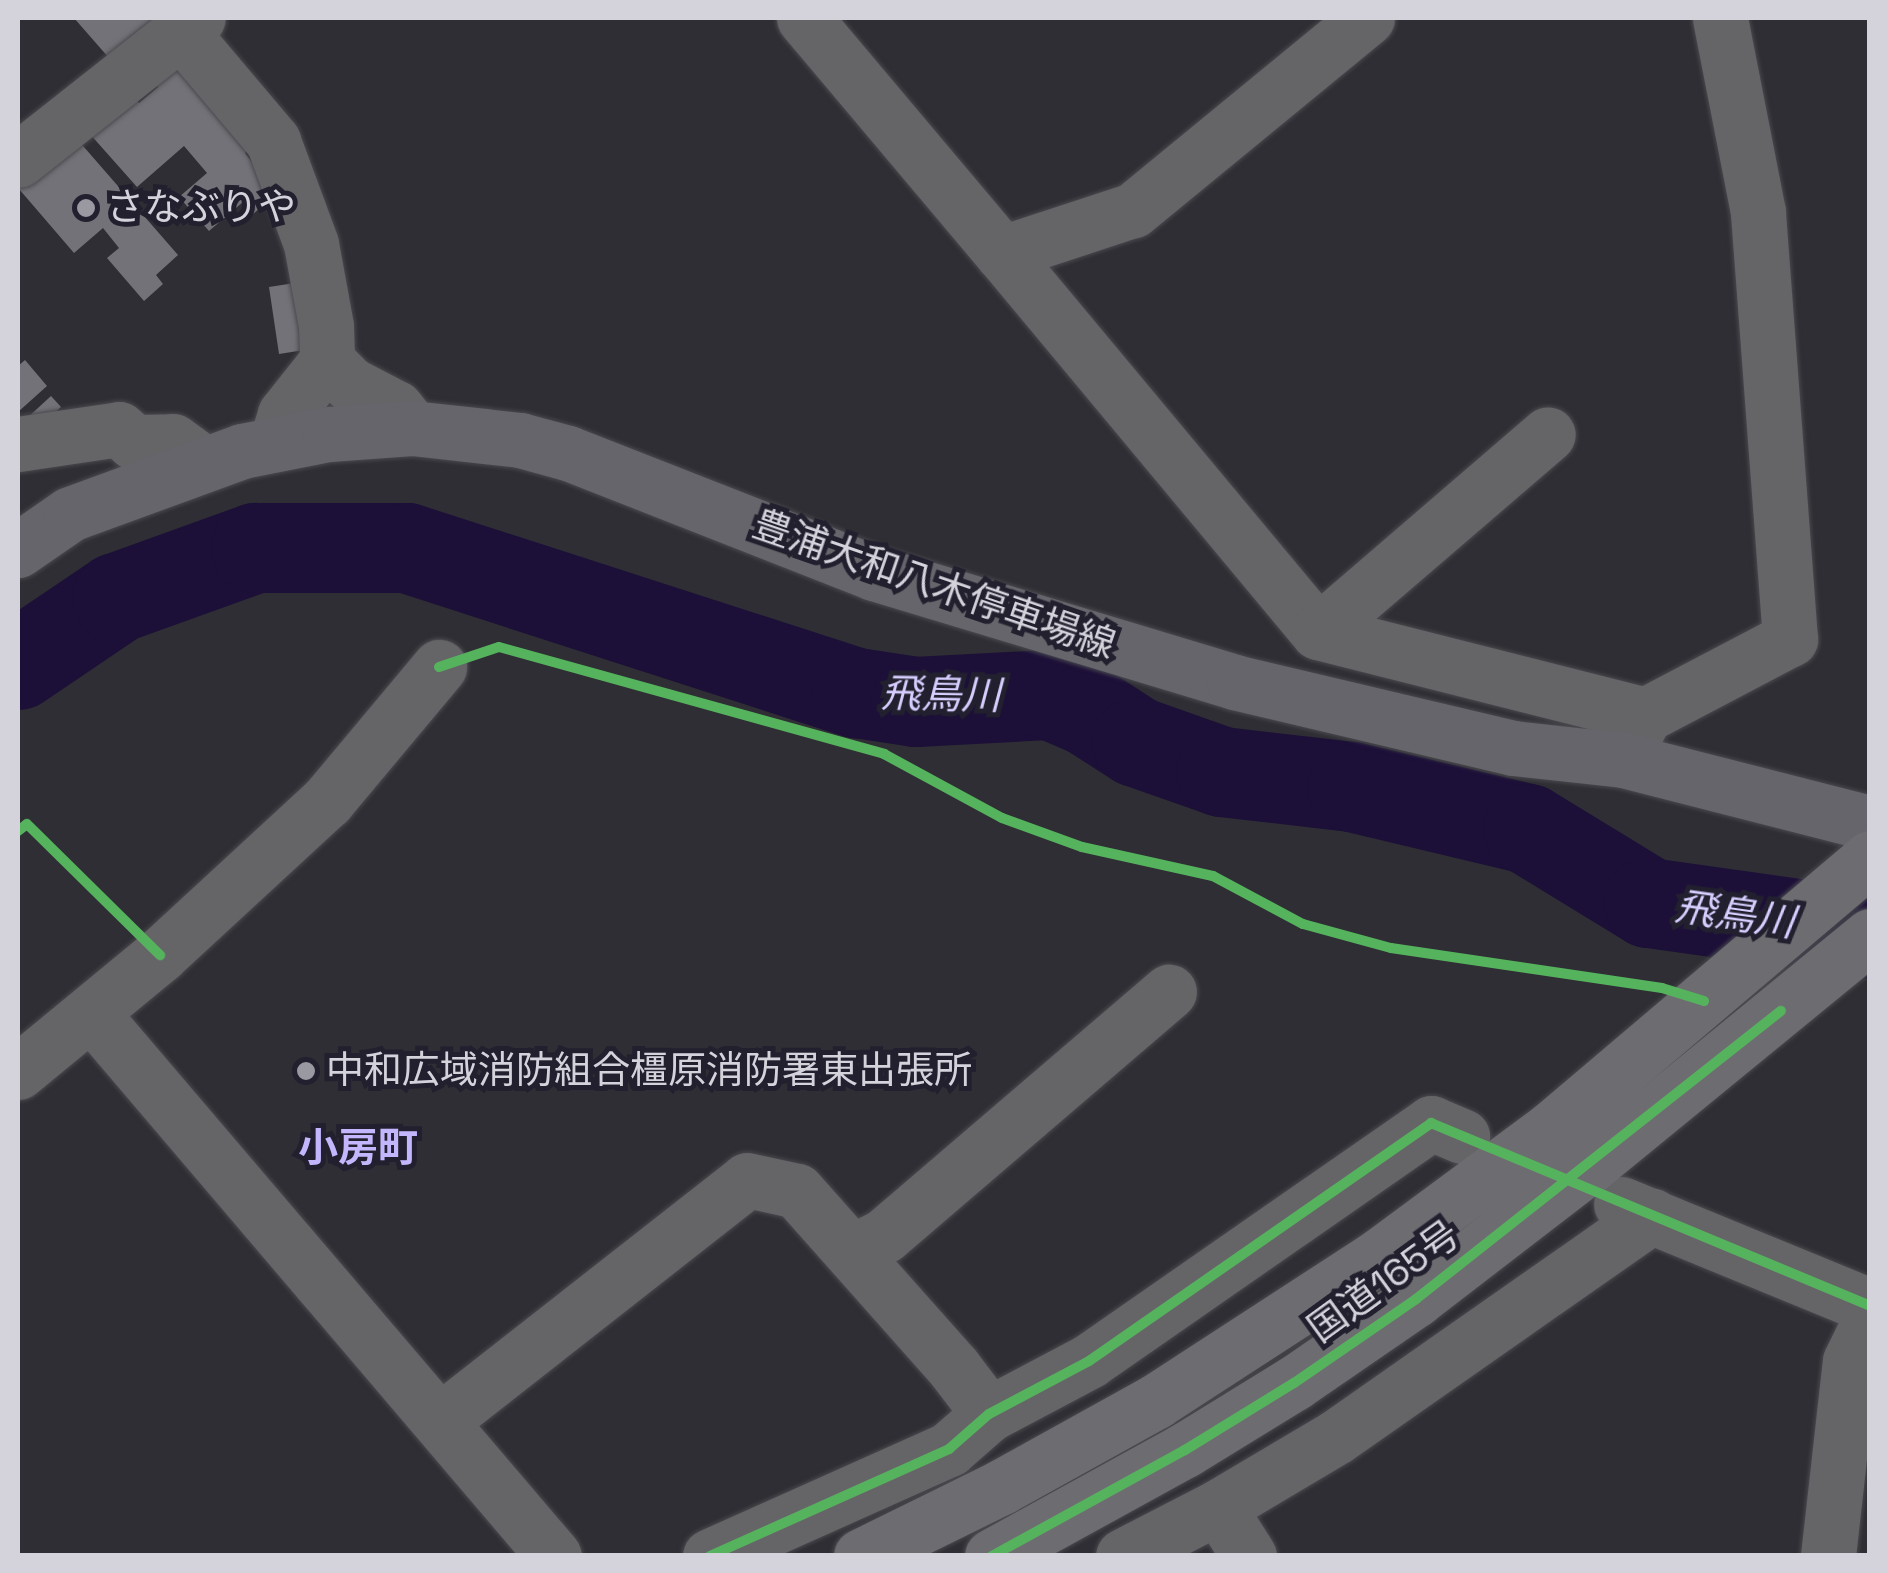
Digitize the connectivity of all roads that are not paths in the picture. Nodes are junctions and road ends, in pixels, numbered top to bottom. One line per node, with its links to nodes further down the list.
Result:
1 (804, 18): 6 (street)
2 (1367, 18): 6 (street)
3 (1720, 18): 16 (street)
4 (190, 25): 5 (street); 7 (street)
5 (18, 160)
6 (1002, 253): 14 (street)
7 (327, 361): 8 (street); 11 (street)
8 (412, 428): 11 (main road, 豊浦大和八木停車場線); 16 (main road, 豊浦大和八木停車場線)
9 (1548, 434): 14 (street)
10 (18, 444): 12 (street)
11 (276, 444): 12 (main road, 豊浦大和八木停車場線)
12 (205, 464): 13 (main road, 豊浦大和八木停車場線)
13 (18, 550)
14 (1318, 632): 16 (street)
15 (439, 667): 21 (street)
16 (1634, 737): 17 (main road, 豊浦大和八木停車場線)
17 (1870, 823)
18 (1869, 858): 32 (highway, 国道165号)
19 (1870, 936): 33 (highway, 国道165号)
20 (1169, 992): 24 (street)
21 (92, 1014): 22 (street); 28 (street)
22 (18, 1072)
23 (1462, 1136): 27 (street)
24 (852, 1252): 27 (street); 28 (street)
25 (1870, 1306): 29 (street)
26 (1870, 1320): 36 (street)
27 (989, 1414): 31 (street)
28 (440, 1422): 30 (street)
29 (1218, 1507): 34 (street); 35 (street)
30 (554, 1556)
31 (710, 1556)
32 (861, 1556)
33 (992, 1556)
34 (1123, 1556)
35 (1249, 1556)
36 (1828, 1556)

